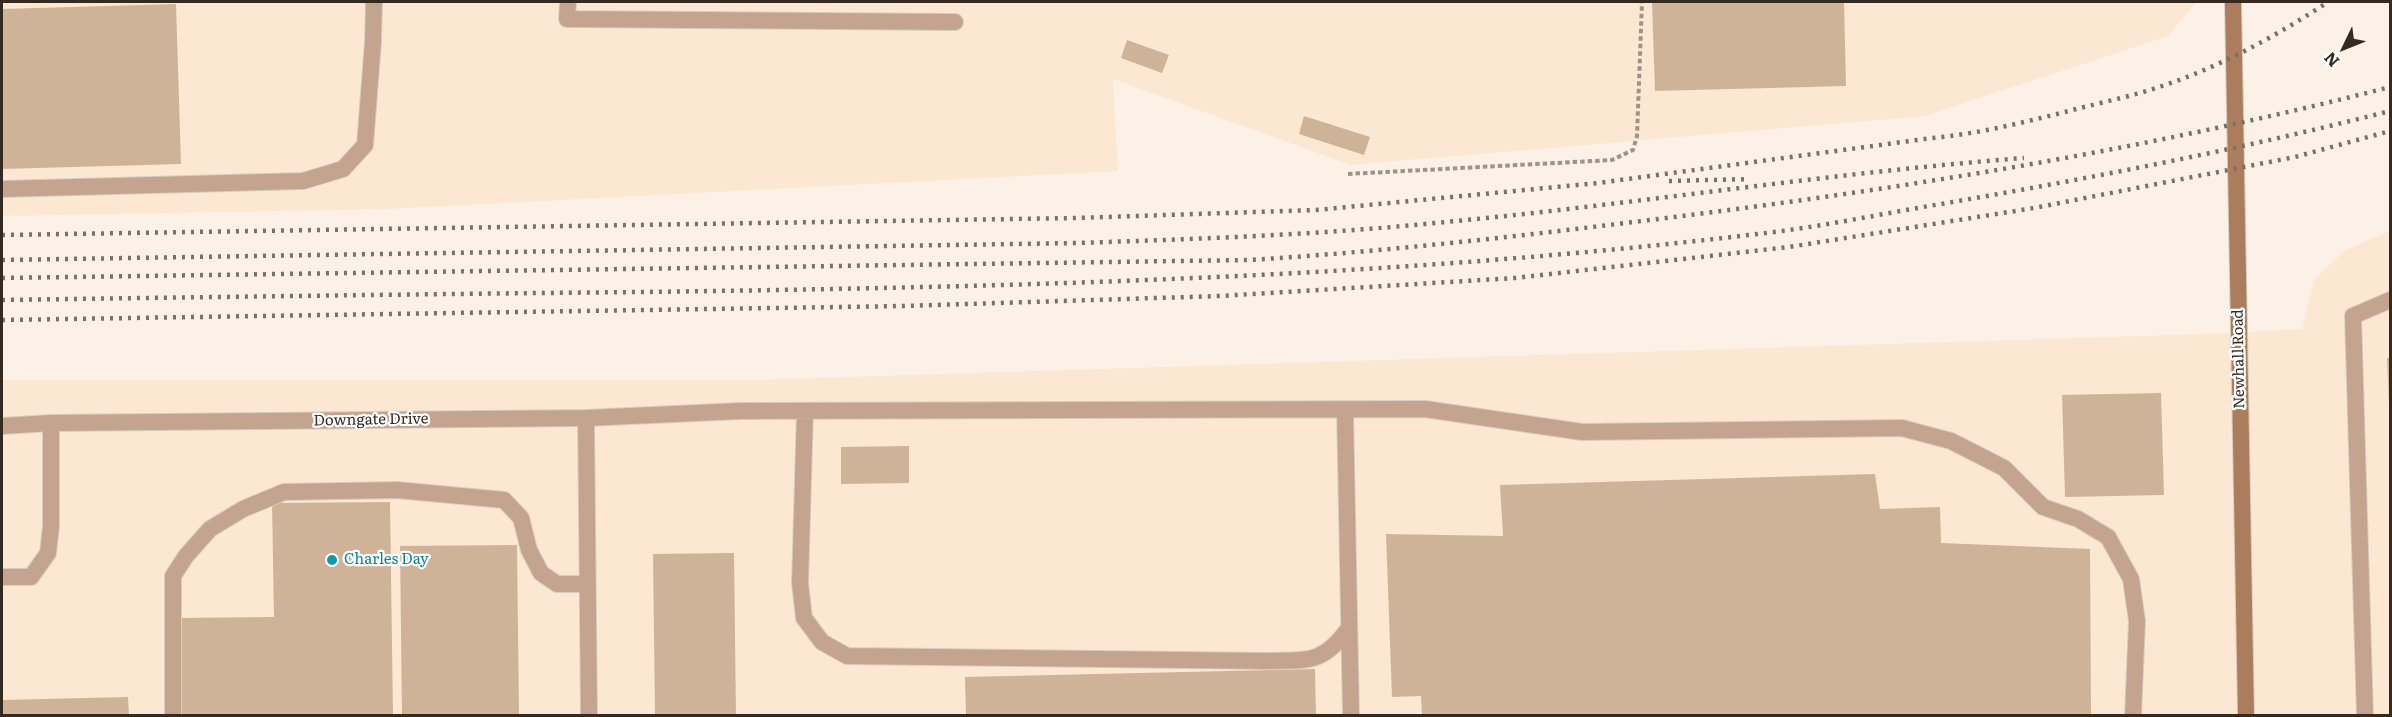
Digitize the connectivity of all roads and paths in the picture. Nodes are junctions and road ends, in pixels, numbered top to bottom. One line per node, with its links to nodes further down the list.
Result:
1 (374, 2): 7 (street)
2 (567, 2): 5 (street)
3 (1642, 2): 6 (path)
4 (2233, 2): 21 (main road, Newhall Road)
5 (955, 22)
6 (1347, 174)
7 (2, 189)
8 (2391, 300): 22 (street)
9 (1345, 410): 10 (street, Downgate Drive); 16 (street); 20 (street, Downgate Drive)
10 (806, 411): 11 (street, Downgate Drive); 16 (street)
11 (586, 418): 12 (street, Downgate Drive); 15 (street)
12 (51, 423): 13 (street, Downgate Drive); 14 (street)
13 (2, 426)
14 (2, 577)
15 (587, 584): 17 (street); 18 (street)
16 (1349, 628): 19 (street)
17 (173, 716)
18 (589, 716)
19 (1351, 716)
20 (2133, 716)
21 (2246, 716)
22 (2365, 716)

